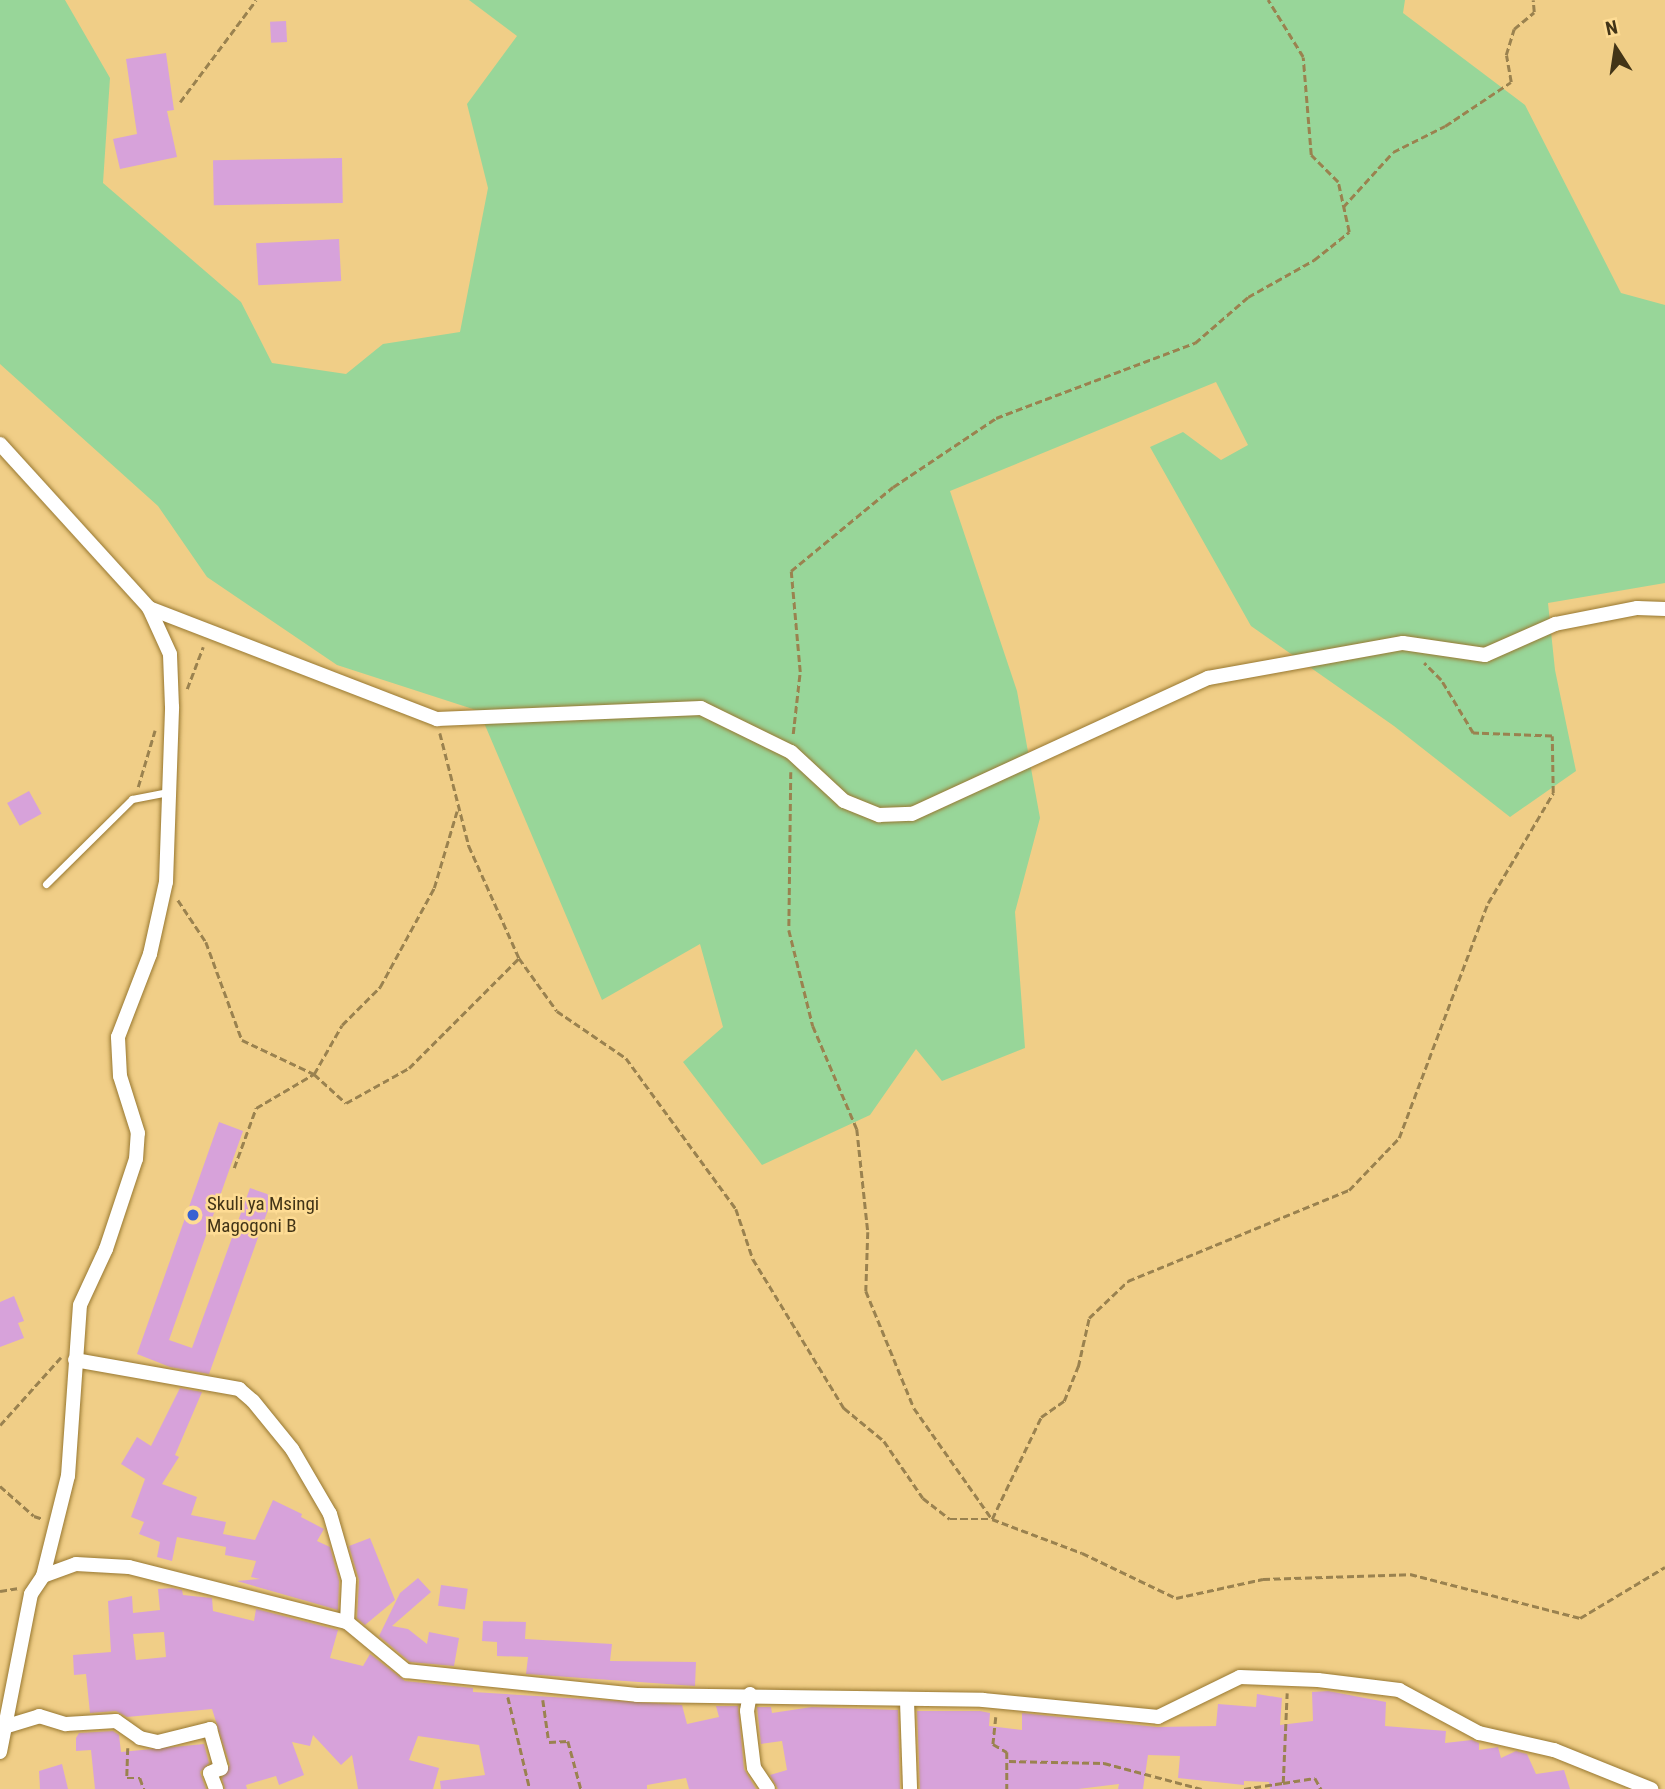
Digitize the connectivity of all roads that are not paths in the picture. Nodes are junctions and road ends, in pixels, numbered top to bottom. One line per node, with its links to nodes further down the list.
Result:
1 (0, 444): 2 (street)
2 (149, 608): 3 (street); 4 (street)
3 (1665, 610)
4 (169, 792): 5 (lane); 6 (street)
5 (46, 884)
6 (70, 1356): 7 (street); 8 (street)
7 (43, 1576): 8 (street); 9 (street)
8 (347, 1622): 10 (street)
9 (5, 1684): 12 (street)
10 (750, 1694): 11 (street); 15 (street)
11 (907, 1701): 16 (street); 17 (street)
12 (4, 1727): 13 (street); 14 (street)
13 (0, 1752)
14 (216, 1789)
15 (768, 1789)
16 (910, 1789)
17 (1651, 1789)

